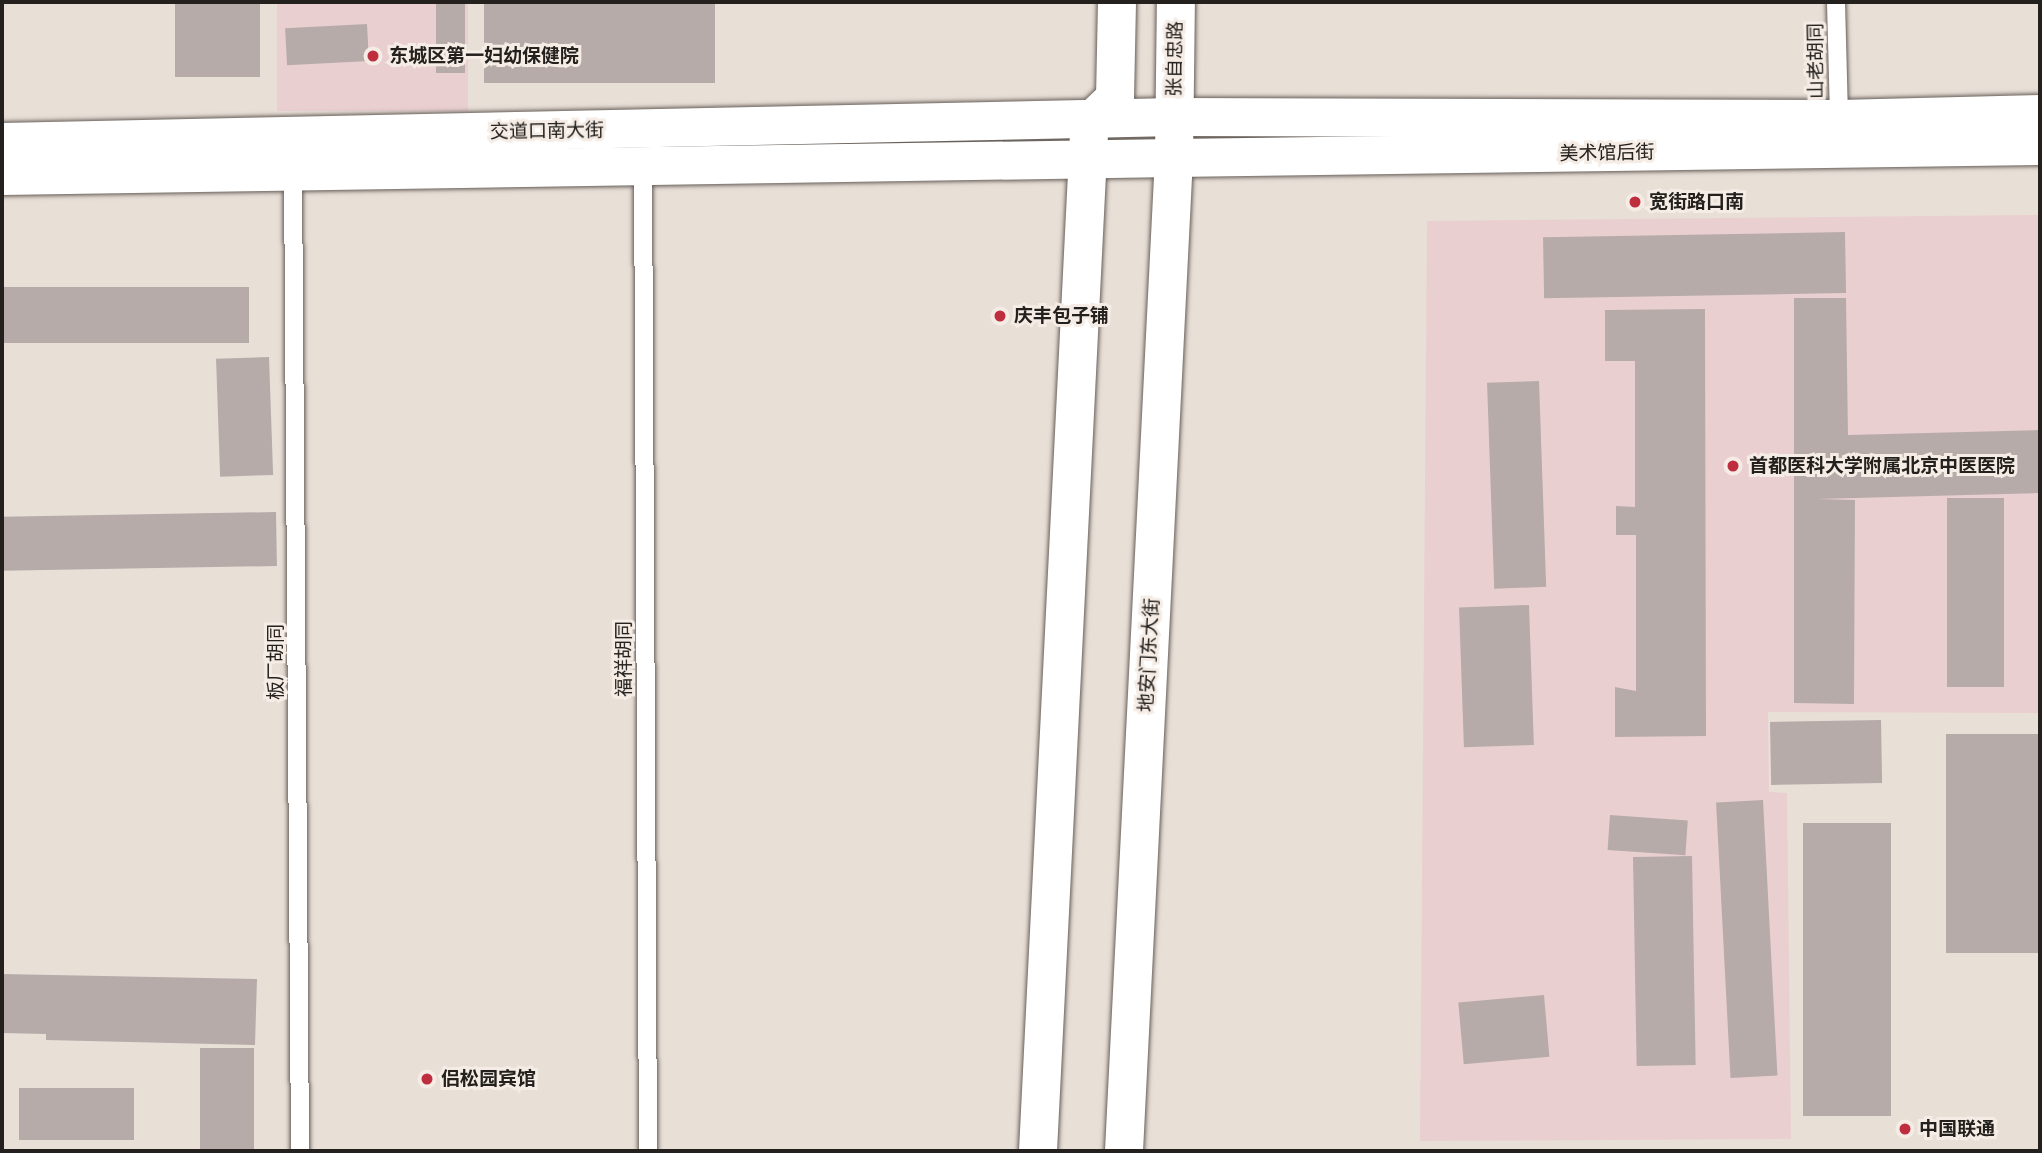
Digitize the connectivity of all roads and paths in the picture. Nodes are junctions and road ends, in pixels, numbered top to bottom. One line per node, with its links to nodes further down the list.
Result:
1 (1117, 2): 7 (main road)
2 (1176, 2): 5 (main road, 张自忠路)
3 (1836, 2): 6 (lane, 山老胡同)
4 (2040, 114): 6 (main road, 美术馆后街)
5 (1175, 117): 6 (main road, 美术馆后街); 7 (main road, 美术馆后街); 10 (main road, 张自忠路)
6 (1839, 119)
7 (1091, 121): 8 (main road, 交道口南大街); 11 (main road)
8 (2, 142)
9 (2040, 146): 10 (main road, 美术馆后街)
10 (1174, 158): 11 (main road, 美术馆后街); 18 (main road, 地安门东大街)
11 (1085, 159): 12 (main road, 交道口南大街); 17 (main road)
12 (643, 166): 13 (main road, 交道口南大街); 16 (lane, 福祥胡同)
13 (293, 172): 14 (main road, 交道口南大街); 15 (lane, 板厂胡同)
14 (2, 176)
15 (300, 1151)
16 (648, 1151)
17 (1038, 1151)
18 (1124, 1151)

